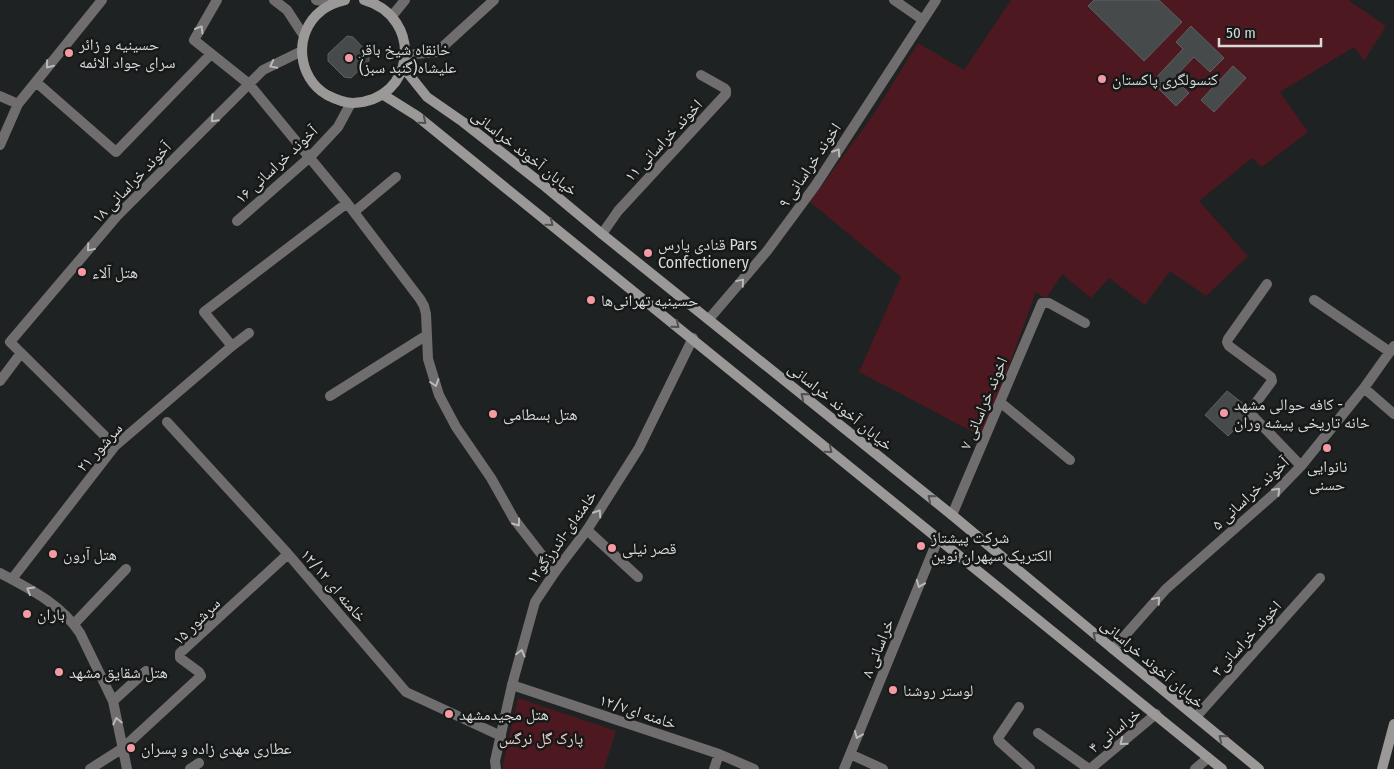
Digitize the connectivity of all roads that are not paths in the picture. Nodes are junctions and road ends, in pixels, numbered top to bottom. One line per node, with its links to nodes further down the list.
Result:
1 (102, 0): 20 (street, one-way to 20)
2 (217, 0): 16 (street, one-way to 2)
3 (274, 0): 14 (street)
4 (316, 0): 11 (street)
5 (345, 0): 11 (main road)
6 (364, 0): 12 (main road)
7 (405, 0): 12 (street)
8 (494, 0): 17 (street)
9 (894, 0): 13 (street)
10 (936, 0): 13 (street, اخوند خراسانی ۹)
11 (333, 3): 14 (main road)
12 (392, 16): 17 (main road)
13 (923, 20): 35 (street, اخوند خراسانی ۹, one-way to 13)
14 (304, 36): 15 (main road)
15 (302, 51): 21 (street, آخوند خراسانی ۱۸, one-way to 21); 24 (main road)
16 (211, 54): 20 (street); 21 (street)
17 (405, 55): 18 (main road)
18 (403, 67): 22 (main road); 32 (main road, خیابان آخوند خراسانی)
19 (701, 74): 32 (street, اخوند خراسانی ۱۱)
20 (36, 82): 25 (street)
21 (249, 84): 27 (street); 42 (street, آخوند خراسانی ۱۸, one-way to 42)
22 (382, 94): 24 (main road); 39 (main road, one-way to 39)
23 (0, 96): 25 (street)
24 (351, 103): 27 (street, آخوند خراسانی ۱۶)
25 (18, 104): 26 (street)
26 (0, 145)
27 (310, 156): 29 (street); 31 (street, آخوند خراسانی ۱۶)
28 (396, 177): 30 (street)
29 (347, 203): 30 (street); 40 (street)
30 (354, 212): 38 (street)
31 (237, 221)
32 (602, 234): 35 (main road, خیابان آخوند خراسانی)
33 (1267, 284): 51 (street)
34 (1314, 300): 41 (street)
35 (709, 319): 52 (main road, خیابان آخوند خراسانی, one-way to 35)
36 (1085, 323): 46 (street, اخوند خراسانی ۷)
37 (249, 333): 40 (street, سرشور ۲۱)
38 (427, 335): 45 (street); 57 (street, one-way to 57)
39 (693, 338): 53 (street, خامنه‌ای-اندرزگو۱۲, one-way to 39); 54 (main road, one-way to 54)
40 (232, 346): 49 (street, سرشور ۲۱)
41 (1392, 349): 44 (street, آخوند خراسانی ۵)
42 (21, 353): 43 (street); 49 (street)
43 (0, 381)
44 (1364, 388): 47 (street); 51 (street, آخوند خراسانی ۵)
45 (330, 396)
46 (1000, 402): 50 (street); 52 (street, اخوند خراسانی ۷)
47 (1394, 414)
48 (167, 422): 55 (street, خامنه ای ۱۲/۱۲)
49 (115, 446): 61 (street, سرشور ۲۱)
50 (1070, 460)
51 (1301, 466): 63 (street, آخوند خراسانی ۵, one-way to 51)
52 (952, 515): 63 (main road, خیابان آخوند خراسانی, one-way to 52)
53 (587, 530): 57 (street, خامنه‌ای-اندرزگو۱۲); 59 (street)
54 (938, 539): 68 (main road); 75 (street, خراسانی ۸, one-way to 75)
55 (288, 554): 72 (street, خامنه ای ۱۲/۱۲); 73 (street, سرشور ۱۵)
56 (126, 569): 62 (street)
57 (555, 572): 65 (street, خامنه‌ای-اندرزگو۱۲, one-way to 57)
58 (0, 573): 61 (street)
59 (638, 577)
60 (1320, 578): 69 (street, اخوند خراسانی۳)
61 (12, 579): 62 (street, one-way to 61)
62 (74, 624): 66 (street)
63 (1113, 650): 69 (main road, خیابان آخوند خراسانی)
64 (146, 671): 66 (street)
65 (512, 685): 72 (street, خامنه‌ای-اندرزگو۱۲); 74 (street, خامنه ای۱۲/۷)
66 (113, 701): 73 (street, one-way to 66)
67 (1019, 707): 86 (street)
68 (1156, 714): 76 (main road); 87 (street, خراسانی ۴, one-way to 87)
69 (1196, 717): 90 (main road, خیابان آخوند خراسانی, one-way to 69)
70 (1394, 724): 91 (main road)
71 (1038, 733): 87 (street)
72 (501, 736): 81 (street, خامنه‌ای-اندرزگو۱۲)
73 (123, 748): 78 (street); 79 (street)
74 (719, 754): 82 (street); 83 (street, خامنه ای۱۲/۷)
75 (850, 754): 84 (street, خراسانی ۸); 85 (street)
76 (1208, 758): 88 (street); 89 (main road)
77 (199, 763): 80 (street)
78 (90, 769)
79 (126, 769)
80 (190, 769)
81 (496, 769)
82 (714, 769)
83 (754, 769)
84 (844, 769)
85 (883, 769)
86 (1030, 769)
87 (1090, 769)
88 (1195, 769)
89 (1222, 769)
90 (1260, 769)
91 (1382, 769)

